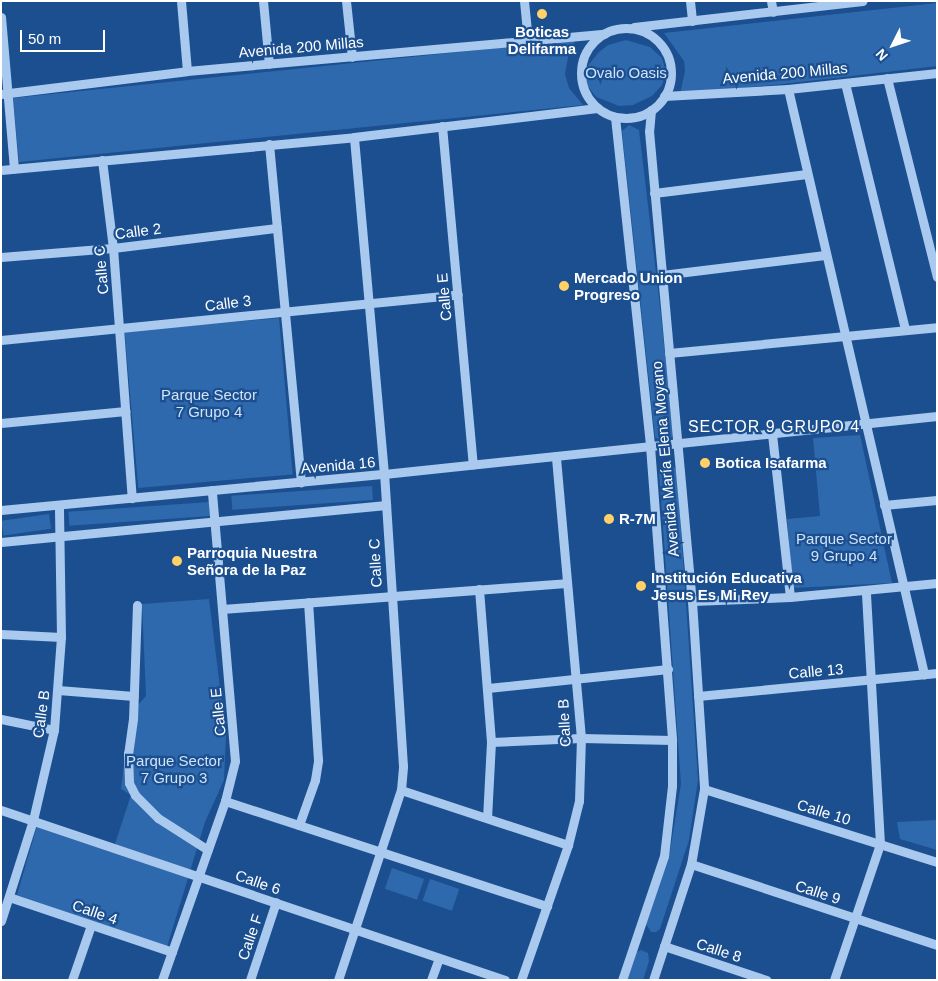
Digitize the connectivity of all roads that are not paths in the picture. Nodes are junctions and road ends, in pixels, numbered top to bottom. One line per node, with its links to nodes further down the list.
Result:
1 (181, 1): 16 (street)
2 (263, 1): 15 (street)
3 (346, 1): 14 (street)
4 (524, 1): 13 (street)
5 (690, 1): 10 (street)
6 (772, 1): 8 (street)
7 (863, 1): 8 (street)
8 (773, 12): 10 (street)
9 (1, 17): 21 (street)
10 (692, 21): 11 (street)
11 (622, 28): 12 (street); 22 (street)
12 (604, 34): 13 (street, Avenida 200 Millas); 23 (street)
13 (528, 41): 14 (street, Avenida 200 Millas)
14 (352, 56): 15 (street, Avenida 200 Millas)
15 (269, 64): 16 (street, Avenida 200 Millas)
16 (188, 71): 21 (street, Avenida 200 Millas)
17 (937, 73): 18 (street, Avenida 200 Millas)
18 (887, 78): 19 (street, Avenida 200 Millas); 39 (street)
19 (845, 83): 20 (street, Avenida 200 Millas); 45 (street)
20 (788, 89): 22 (street, Avenida 200 Millas); 32 (street)
21 (5, 93): 30 (street)
22 (664, 96): 24 (street)
23 (598, 108): 25 (street); 26 (street)
24 (651, 110): 25 (street); 33 (street, Avenida María Elena Moyano)
25 (615, 116): 55 (street, Avenida María Elena Moyano)
26 (442, 126): 27 (street); 40 (street, Calle E)
27 (354, 137): 28 (street); 41 (street, Calle C)
28 (269, 144): 29 (street); 34 (street)
29 (102, 160): 30 (street); 35 (street, Calle C)
30 (14, 168): 31 (street)
31 (1, 170)
32 (807, 174): 33 (street); 36 (street)
33 (654, 193): 38 (street, Avenida María Elena Moyano)
34 (277, 228): 35 (street, Calle 2); 42 (street)
35 (113, 248): 37 (street, Calle 2); 44 (street, Calle C)
36 (825, 255): 38 (street); 46 (street)
37 (1, 257)
38 (662, 275): 48 (street, Avenida María Elena Moyano)
39 (937, 277)
40 (458, 294): 41 (street, Calle 3); 57 (street, Calle E)
41 (370, 302): 42 (street, Calle 3); 58 (street, Calle C)
42 (286, 310): 44 (street, Calle 3); 59 (street)
43 (937, 327): 45 (street)
44 (120, 330): 47 (street, Calle 3); 49 (street, Calle C)
45 (905, 330): 46 (street)
46 (845, 336): 48 (street); 52 (street)
47 (1, 340)
48 (669, 353): 54 (street, Avenida María Elena Moyano)
49 (125, 411): 51 (street); 61 (street, Calle C)
50 (937, 416): 52 (street, Avenida 16)
51 (1, 422)
52 (865, 424): 53 (street, Avenida 16); 65 (street)
53 (772, 434): 54 (street, Avenida 16); 76 (street)
54 (677, 443): 55 (street, Avenida 16); 77 (street, Avenida María Elena Moyano)
55 (650, 446): 56 (street, Avenida 16); 83 (street, Avenida María Elena Moyano)
56 (556, 456): 57 (street, Avenida 16); 70 (street, Calle B)
57 (474, 464): 58 (street, Avenida 16)
58 (384, 474): 59 (street, Avenida 16); 64 (street, Calle C)
59 (301, 482): 60 (street, Avenida 16)
60 (212, 490): 61 (street, Avenida 16); 67 (street, Calle E)
61 (132, 498): 63 (street, Avenida 16)
62 (937, 500): 65 (street)
63 (59, 505): 66 (street, Avenida 16); 68 (street, Calle B)
64 (386, 505): 67 (street); 75 (street, Calle C)
65 (884, 505): 72 (street)
66 (1, 510)
67 (214, 521): 68 (street); 80 (street, Calle E)
68 (61, 535): 69 (street); 82 (street, Calle B)
69 (1, 542)
70 (566, 583): 73 (street); 86 (street, Calle B)
71 (937, 583): 72 (street)
72 (903, 587): 74 (street); 85 (street)
73 (479, 589): 75 (street); 88 (street)
74 (866, 590): 76 (street); 87 (street)
75 (390, 596): 78 (street); 98 (street, Calle C)
76 (790, 597): 77 (street)
77 (692, 601): 91 (street, Avenida María Elena Moyano)
78 (308, 602): 80 (street); 103 (street)
79 (137, 605): 90 (street)
80 (222, 609): 99 (street, Calle E)
81 (1, 634): 82 (street)
82 (61, 637): 89 (street, Calle B)
83 (668, 669): 86 (street); 95 (street, Avenida María Elena Moyano)
84 (937, 673): 85 (street, Calle 13)
85 (924, 674): 87 (street, Calle 13)
86 (575, 679): 88 (street); 94 (street, Calle B)
87 (871, 680): 91 (street, Calle 13); 104 (street)
88 (488, 688): 96 (street)
89 (58, 690): 90 (street); 93 (street, Calle B)
90 (134, 696): 106 (street)
91 (698, 696): 97 (street, Avenida María Elena Moyano)
92 (1, 718): 93 (street)
93 (54, 730): 102 (street, Calle B)
94 (580, 738): 95 (street); 96 (street); 105 (street, Calle B)
95 (672, 740): 129 (street, Avenida María Elena Moyano)
96 (491, 742): 101 (street)
97 (704, 789): 104 (street, Calle 10); 109 (street, Avenida María Elena Moyano)
98 (401, 790): 101 (street); 107 (street, Calle C)
99 (225, 801): 103 (street); 106 (street, Calle E)
100 (1, 810): 102 (street, Calle 6)
101 (487, 818): 105 (street)
102 (33, 820): 110 (street, Calle 6); 111 (street, Calle B)
103 (299, 825): 107 (street)
104 (880, 844): 108 (street, Calle 10); 114 (street)
105 (568, 845): 113 (street, Calle B)
106 (208, 850): 110 (street, Calle E)
107 (381, 852): 113 (street); 117 (street, Calle C)
108 (937, 862)
109 (691, 864): 114 (street, Calle 9); 119 (street, Avenida María Elena Moyano)
110 (198, 876): 112 (street, Calle 6); 120 (street, Calle E)
111 (9, 897): 115 (street, Calle B); 116 (street, Calle 4)
112 (276, 902): 117 (street, Calle 6); 124 (street, Calle F)
113 (547, 906): 128 (street, Calle B)
114 (855, 918): 118 (street, Calle 9); 132 (street)
115 (1, 921)
116 (91, 925): 120 (street, Calle 4); 122 (street)
117 (355, 929): 121 (street, Calle 6); 125 (street, Calle C)
118 (937, 945)
119 (664, 946): 130 (street, Avenida María Elena Moyano); 131 (street, Calle 8)
120 (172, 952): 123 (street, Calle E)
121 (439, 958): 126 (street); 127 (street, Calle 6)
122 (72, 980)
123 (162, 980)
124 (250, 980)
125 (338, 980)
126 (431, 980)
127 (505, 980)
128 (521, 980)
129 (622, 980)
130 (653, 980)
131 (766, 980)
132 (834, 980)

